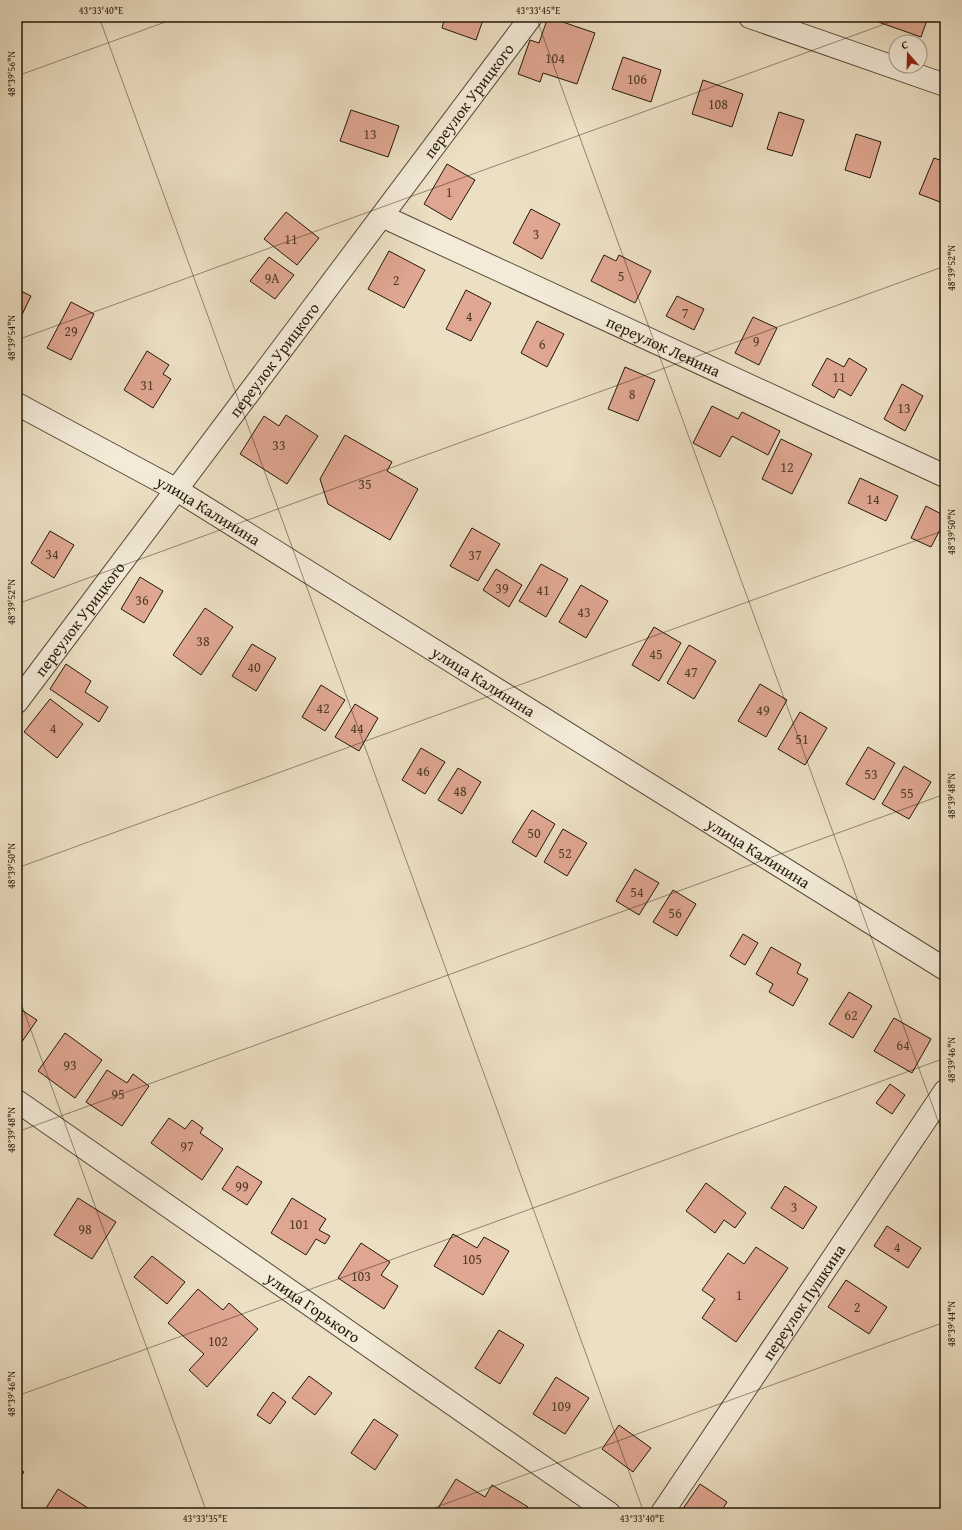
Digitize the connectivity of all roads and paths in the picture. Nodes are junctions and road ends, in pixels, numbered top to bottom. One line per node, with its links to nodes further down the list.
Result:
1 (531, 17): 4 (street, переулок Урицкого)
2 (750, 17): 3 (street)
3 (945, 85)
4 (382, 216): 6 (street, переулок Ленина); 7 (street, переулок Урицкого)
5 (17, 404): 7 (street, улица Калинина)
6 (945, 476)
7 (177, 490): 8 (street, переулок Урицкого); 9 (street, улица Калинина)
8 (17, 702)
9 (945, 969)
10 (945, 1091): 13 (street, переулок Пушкина)
11 (17, 1101): 12 (street, улица Горького)
12 (609, 1513)
13 (662, 1513)

